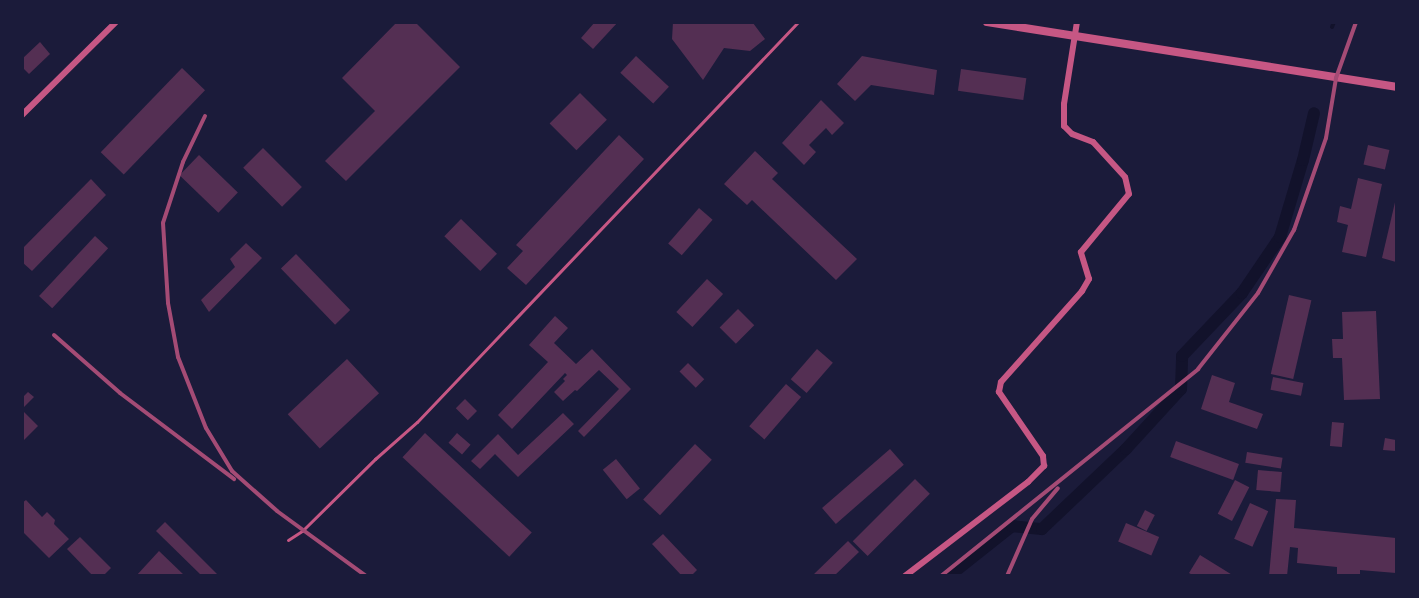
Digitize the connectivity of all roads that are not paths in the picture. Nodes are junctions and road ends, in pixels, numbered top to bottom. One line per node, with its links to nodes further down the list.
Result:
1 (116, 22): 7 (street)
2 (798, 22): 8 (lane)
3 (987, 22): 5 (street)
4 (1077, 22): 5 (street)
5 (1074, 36): 6 (street); 9 (street)
6 (1396, 87)
7 (22, 115)
8 (288, 540)
9 (904, 576)

